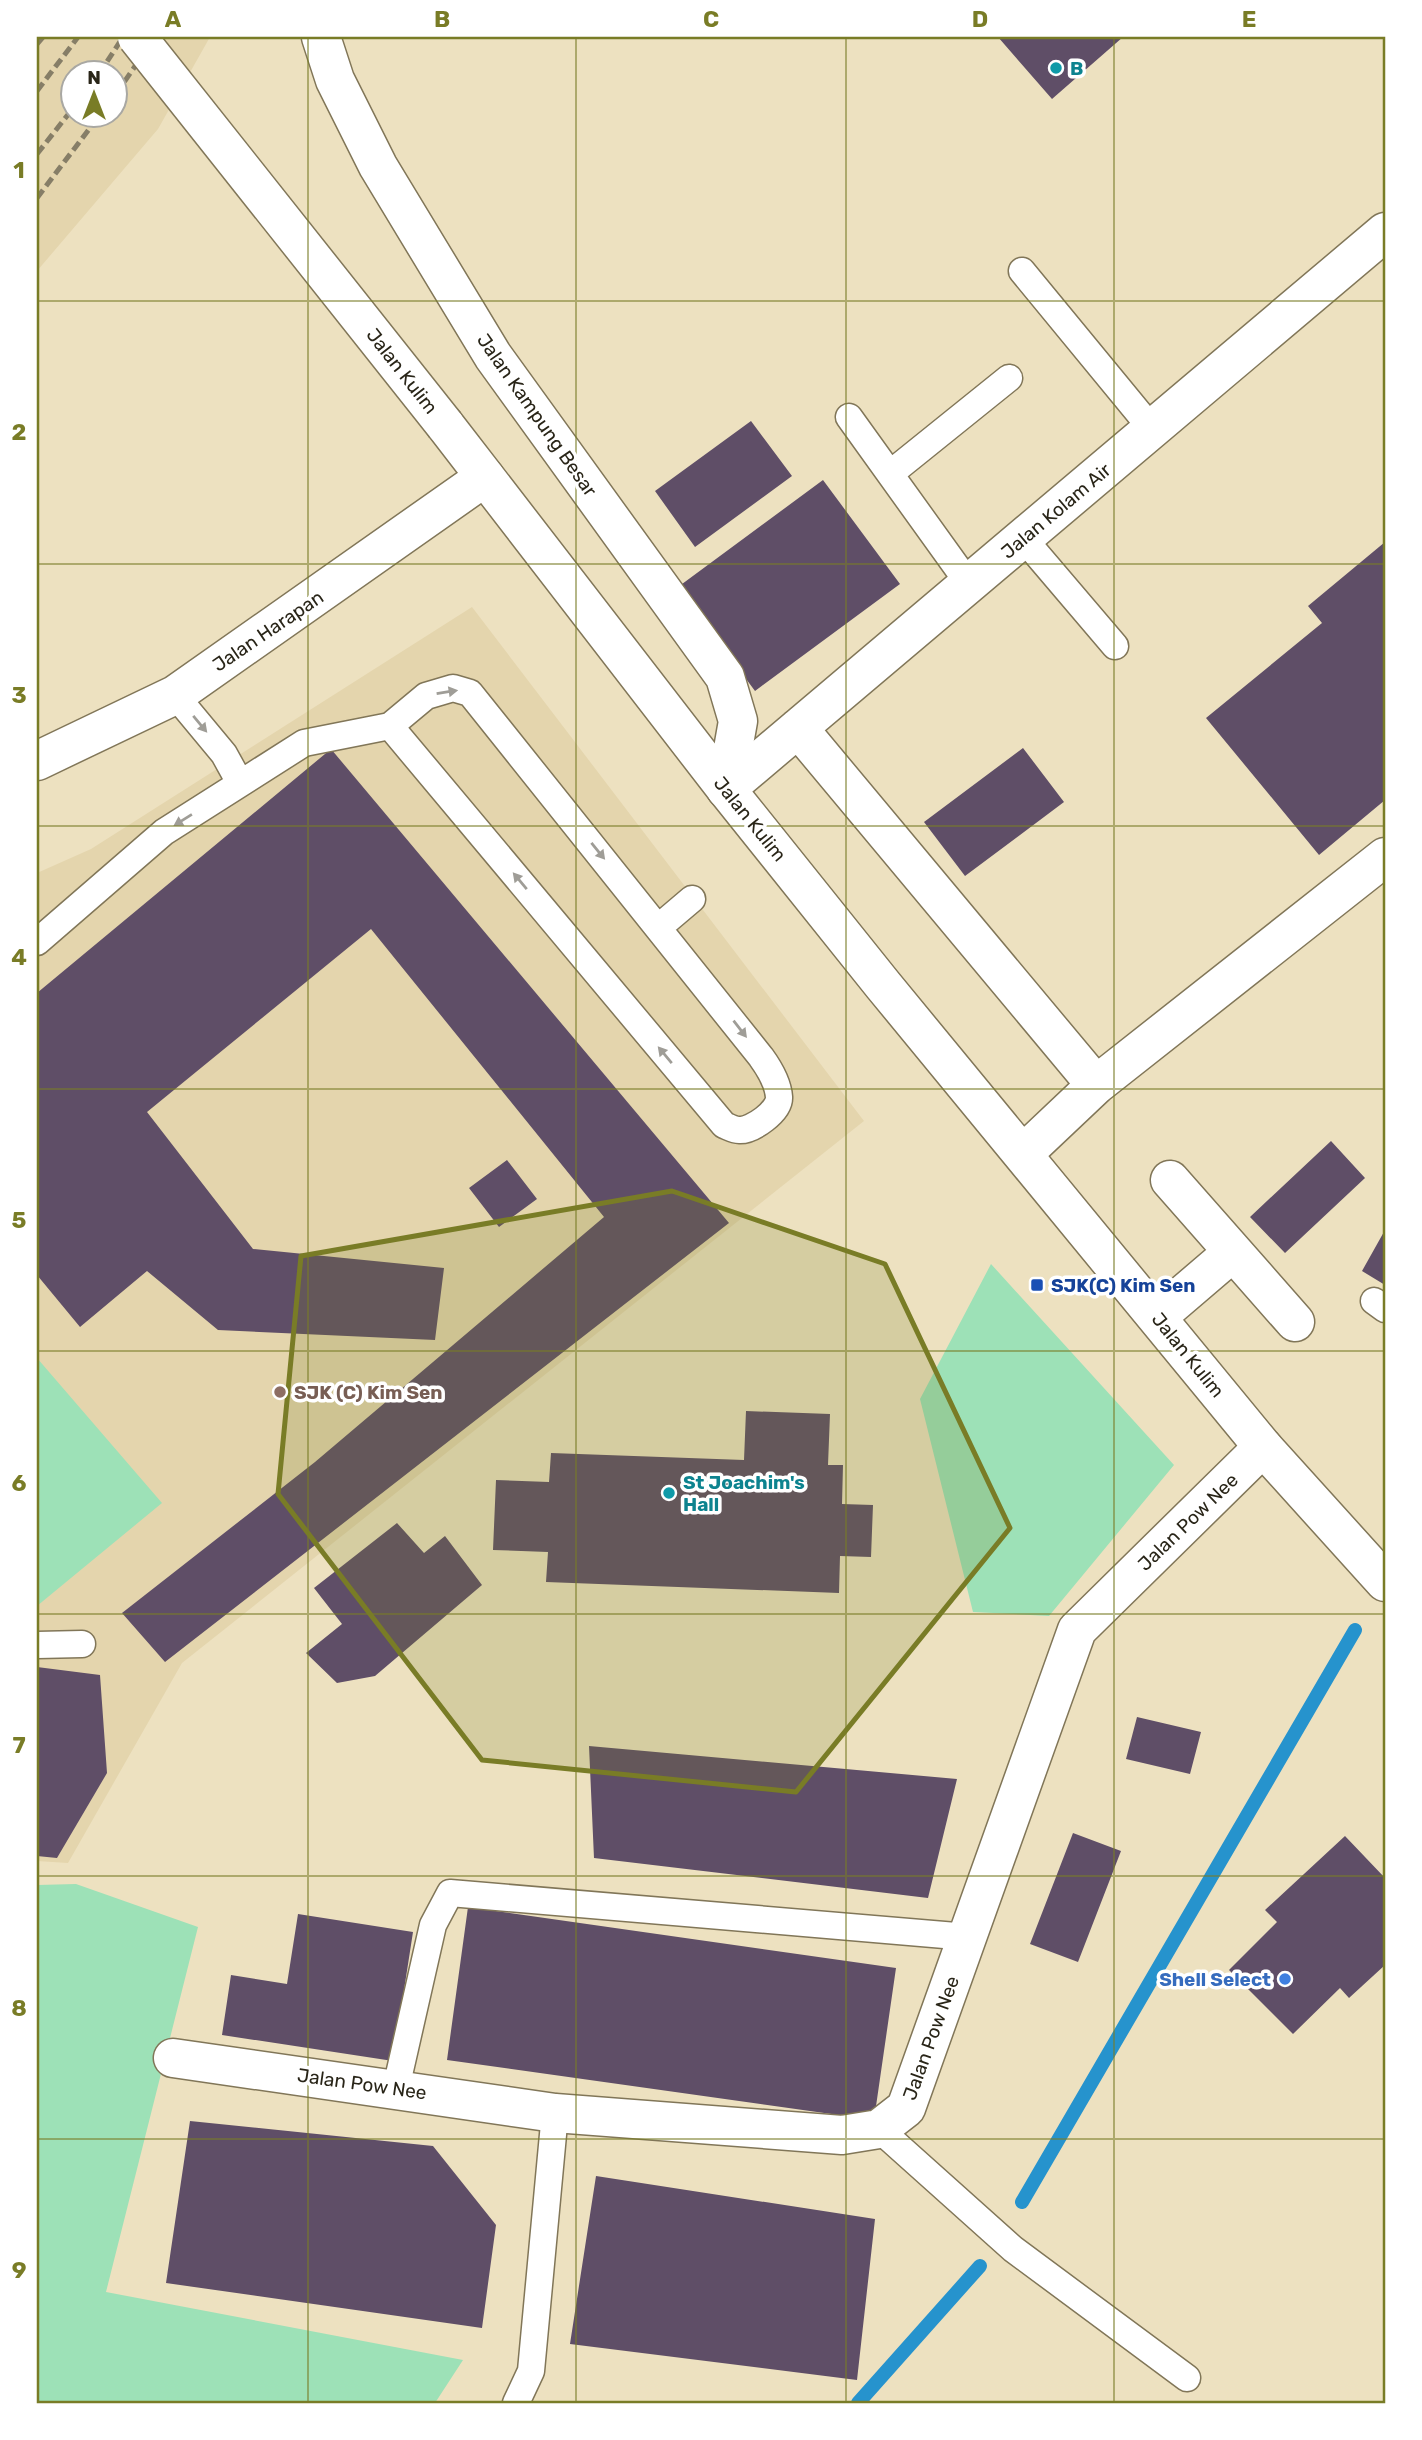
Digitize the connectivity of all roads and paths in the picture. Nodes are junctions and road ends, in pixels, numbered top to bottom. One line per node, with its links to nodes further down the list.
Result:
1 (137, 37): 9 (street, Jalan Kulim, bridge)
2 (321, 37): 18 (street, Jalan Kampung Besar)
3 (1385, 232): 7 (street, Jalan Kolam Air)
4 (1022, 271): 7 (lane)
5 (1009, 378): 8 (lane)
6 (849, 417): 8 (lane)
7 (1152, 429): 10 (street, Jalan Kolam Air)
8 (891, 473): 11 (lane)
9 (485, 477): 13 (street, Jalan Harapan); 18 (street, Jalan Kulim)
10 (1023, 538): 11 (street, Jalan Kolam Air); 12 (lane)
11 (969, 584): 15 (street, Jalan Kolam Air)
12 (1115, 646)
13 (175, 695): 16 (street, Jalan Harapan); 17 (lane, one-way to 17)
14 (390, 726): 17 (lane); 21 (lane, one-way to 21); 21 (lane, one-way to 14)
15 (799, 728): 18 (street, Jalan Kolam Air); 23 (street)
16 (37, 761)
17 (240, 783): 22 (lane, one-way to 22)
18 (726, 789): 24 (street, Jalan Kulim)
19 (1385, 856): 23 (street)
20 (692, 899): 21 (lane)
21 (659, 927)
22 (37, 942)
23 (1096, 1085): 24 (street)
24 (1023, 1154): 27 (street, Jalan Kulim)
25 (1170, 1180): 26 (street)
26 (1233, 1252): 27 (street); 28 (street)
27 (1157, 1317): 29 (street, Jalan Kulim)
28 (1295, 1322)
29 (1263, 1447): 30 (street, Jalan Kulim); 33 (street, Jalan Pow Nee)
30 (1385, 1582)
31 (82, 1644): 32 (lane)
32 (37, 1645)
33 (968, 1937): 35 (lane); 37 (street, Jalan Pow Nee)
34 (173, 2058): 35 (street, Jalan Pow Nee)
35 (396, 2088): 36 (street, Jalan Pow Nee)
36 (555, 2113): 37 (street, Jalan Pow Nee); 39 (lane)
37 (879, 2129): 38 (lane)
38 (1186, 2378)
39 (516, 2403)

